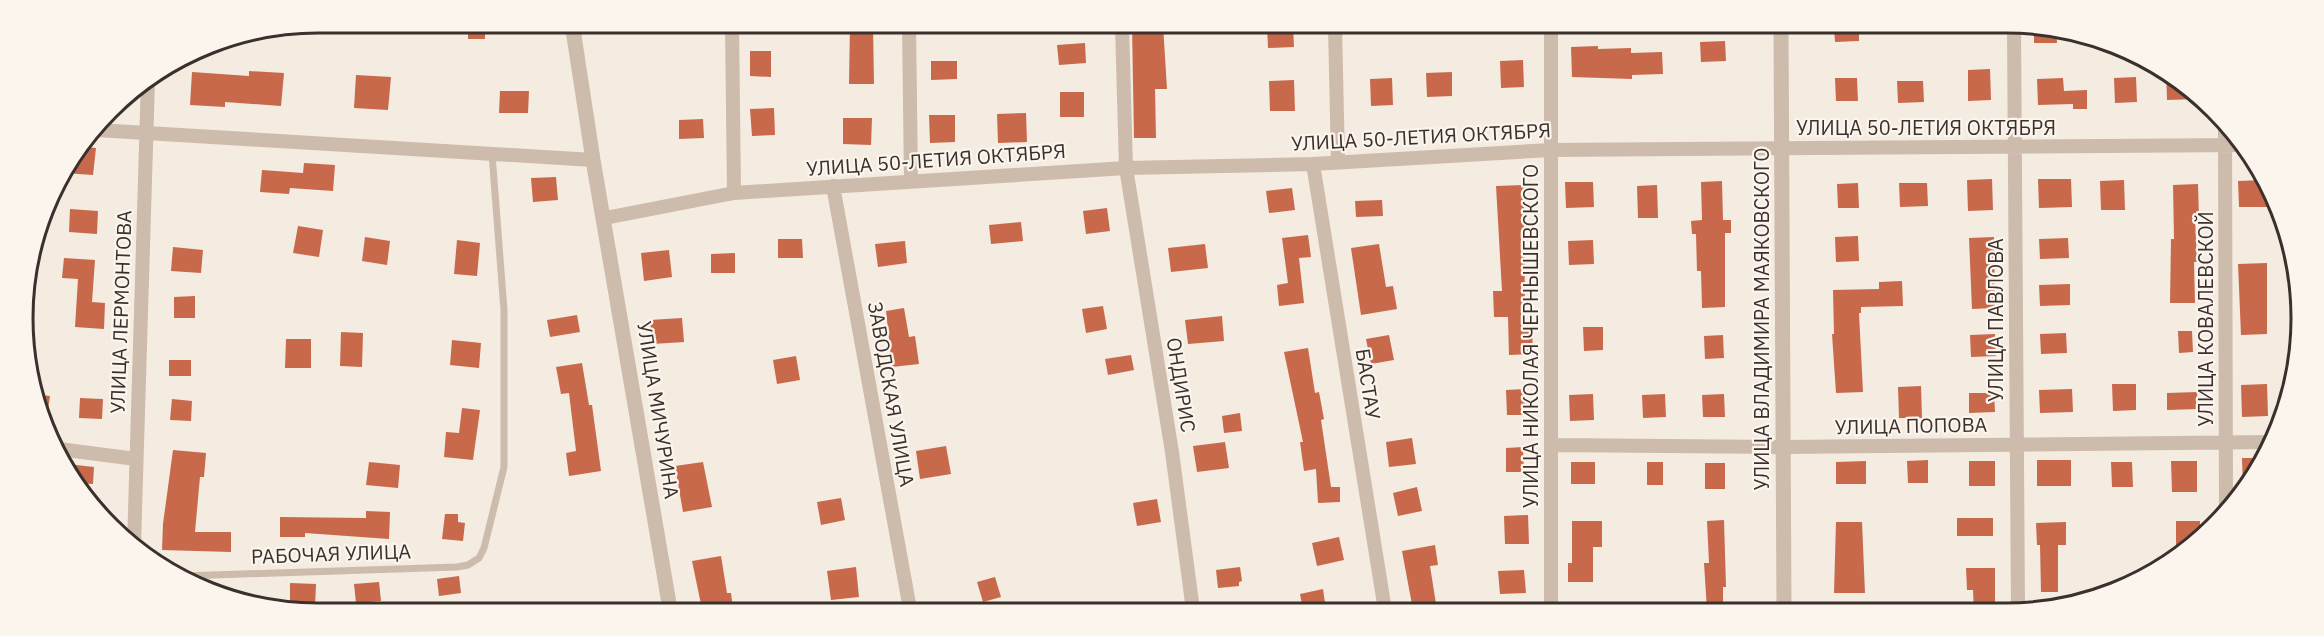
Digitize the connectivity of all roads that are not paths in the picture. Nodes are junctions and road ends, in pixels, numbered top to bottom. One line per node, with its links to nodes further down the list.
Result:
1 (574, 33): 19 (street, УЛИЦА МИЧУРИНА)
2 (732, 33): 25 (street)
3 (909, 33): 23 (street)
4 (1122, 33): 22 (street, ОНДИРИС)
5 (1335, 33): 20 (street)
6 (1551, 33): 17 (street, УЛИЦА НИКОЛАЯ ЧЕРНЫШЕВСКОГО)
7 (1781, 33): 16 (street, УЛИЦА ВЛАДИМИРА МАЯКОВСКОГО)
8 (2014, 33): 15 (street, УЛИЦА ПАВЛОВА)
9 (148, 90): 11 (street, УЛИЦА ЛЕРМОНТОВА)
10 (104, 130): 11 (street)
11 (147, 133): 18 (street); 33 (street, УЛИЦА ЛЕРМОНТОВА)
12 (2225, 136): 13 (street, УЛИЦА КОВАЛЕВСКОЙ)
13 (2225, 145): 14 (street, УЛИЦА 50-ЛЕТИЯ ОКТЯБРЯ); 15 (street, УЛИЦА 50-ЛЕТИЯ ОКТЯБРЯ); 27 (street, УЛИЦА КОВАЛЕВСКОЙ)
14 (2232, 145)
15 (2015, 146): 16 (street, УЛИЦА 50-ЛЕТИЯ ОКТЯБРЯ); 29 (street, УЛИЦА ПАВЛОВА)
16 (1782, 148): 17 (street, УЛИЦА 50-ЛЕТИЯ ОКТЯБРЯ); 31 (street, УЛИЦА ВЛАДИМИРА МАЯКОВСКОГО)
17 (1550, 150): 20 (street, УЛИЦА 50-ЛЕТИЯ ОКТЯБРЯ); 30 (street, УЛИЦА НИКОЛАЯ ЧЕРНЫШЕВСКОГО)
18 (492, 154): 19 (street); 36 (lane, РАБОЧАЯ УЛИЦА)
19 (593, 160): 26 (street, УЛИЦА МИЧУРИНА)
20 (1338, 162): 21 (street, УЛИЦА 50-ЛЕТИЯ ОКТЯБРЯ)
21 (1313, 164): 22 (street, УЛИЦА 50-ЛЕТИЯ ОКТЯБРЯ); 41 (street, БАСТАУ)
22 (1126, 168): 23 (street, УЛИЦА 50-ЛЕТИЯ ОКТЯБРЯ); 40 (street, ОНДИРИС)
23 (911, 181): 24 (street, УЛИЦА 50-ЛЕТИЯ ОКТЯБРЯ)
24 (833, 186): 25 (street, УЛИЦА 50-ЛЕТИЯ ОКТЯБРЯ); 39 (street, ЗАВОДСКАЯ УЛИЦА)
25 (734, 193): 26 (street, УЛИЦА 50-ЛЕТИЯ ОКТЯБРЯ)
26 (605, 218): 38 (street, УЛИЦА МИЧУРИНА)
27 (2226, 442): 28 (street, УЛИЦА ПОПОВА); 29 (street, УЛИЦА ПОПОВА); 34 (street, УЛИЦА КОВАЛЕВСКОЙ)
28 (2263, 442)
29 (2017, 444): 31 (street, УЛИЦА ПОПОВА); 37 (street, УЛИЦА ПАВЛОВА)
30 (1551, 445): 31 (street, УЛИЦА ПОПОВА); 42 (street, УЛИЦА НИКОЛАЯ ЧЕРНЫШЕВСКОГО)
31 (1783, 447): 43 (street, УЛИЦА ВЛАДИМИРА МАЯКОВСКОГО)
32 (65, 450): 33 (street)
33 (136, 459): 35 (street, УЛИЦА ЛЕРМОНТОВА)
34 (2226, 498)
35 (134, 535)
36 (196, 576)
37 (2018, 602)
38 (669, 603)
39 (909, 603)
40 (1192, 603)
41 (1384, 603)
42 (1551, 603)
43 (1784, 603)

